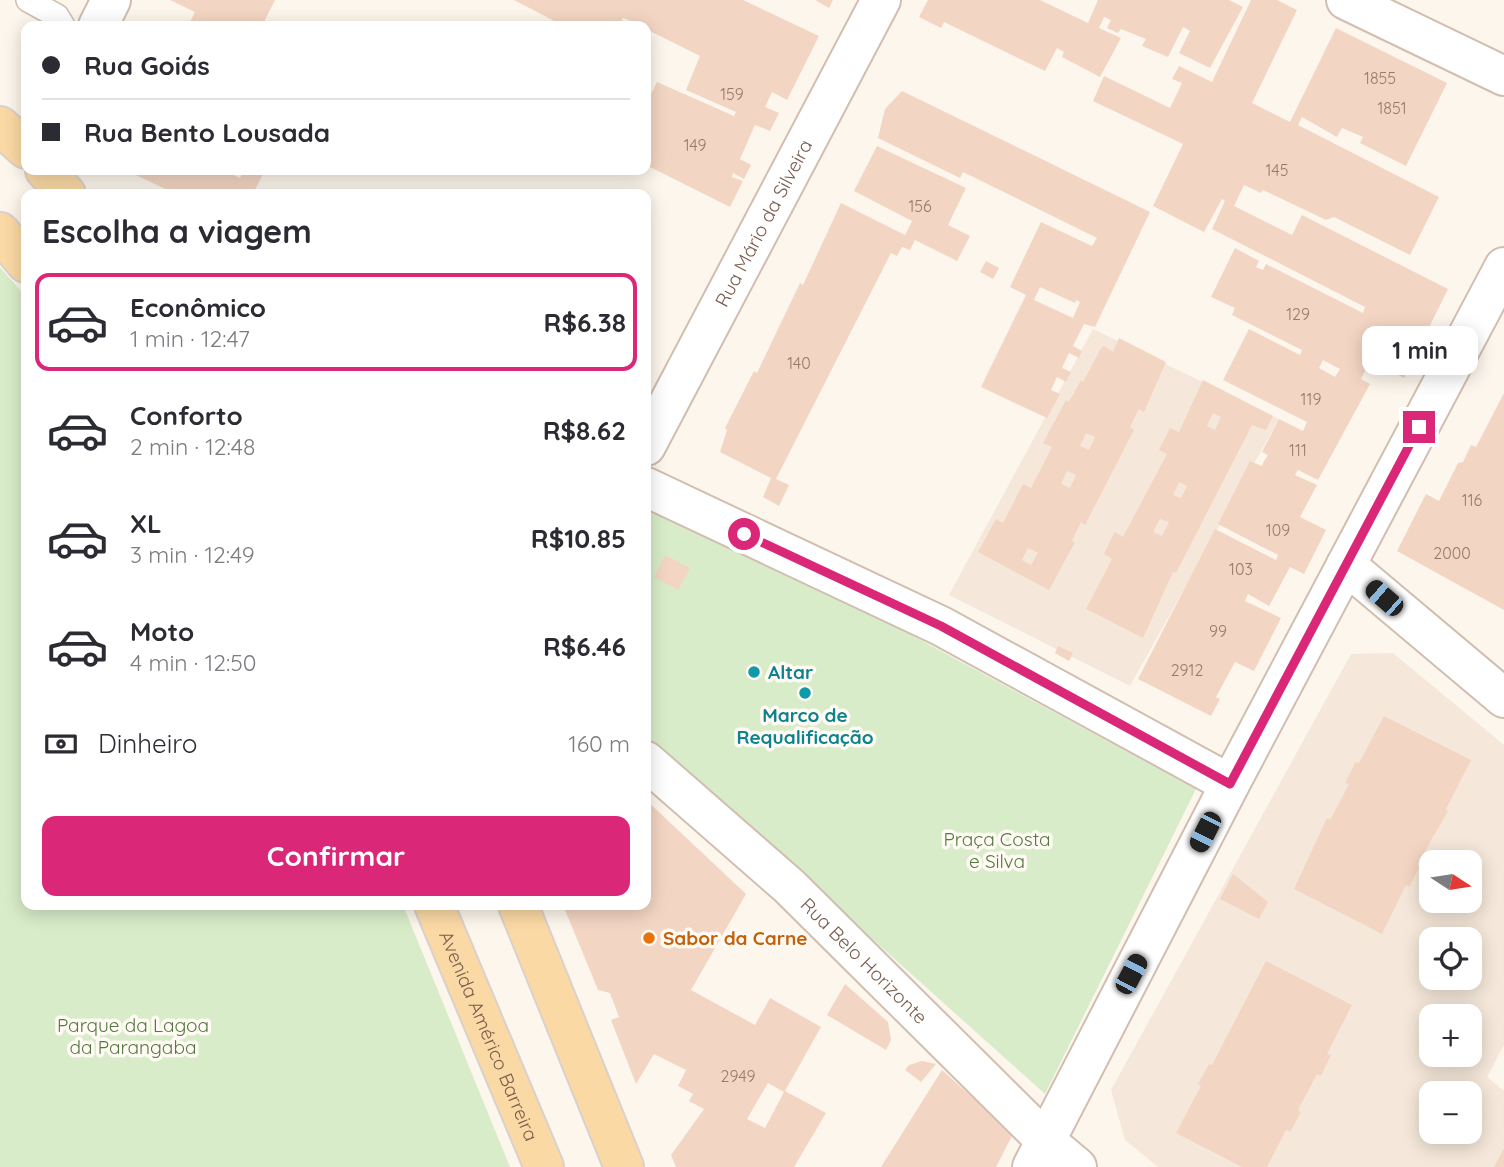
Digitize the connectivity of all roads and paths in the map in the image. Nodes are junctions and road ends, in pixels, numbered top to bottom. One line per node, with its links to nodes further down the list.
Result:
1 (28, 0): 5 (lane)
2 (111, 0): 6 (street)
3 (881, 0): 15 (street, Rua Mário da Silveira)
4 (1346, 0): 7 (street)
5 (60, 21)
6 (100, 21)
7 (1504, 76)
8 (0, 126): 9 (main road)
9 (21, 145)
10 (49, 175): 11 (main road)
11 (62, 189)
12 (0, 232): 13 (main road)
13 (21, 257)
14 (1504, 267): 17 (street)
15 (651, 437)
16 (651, 489): 20 (street)
17 (1346, 565): 18 (street); 20 (street)
18 (1504, 698)
19 (651, 765): 23 (street, Rua Belo Horizonte)
20 (1230, 784): 23 (street)
21 (436, 910): 24 (main road, Avenida Américo Barreira)
22 (520, 910): 25 (main road)
23 (1039, 1154): 26 (street, Rua Belo Horizonte)
24 (544, 1167)
25 (624, 1167)
26 (1077, 1167)

